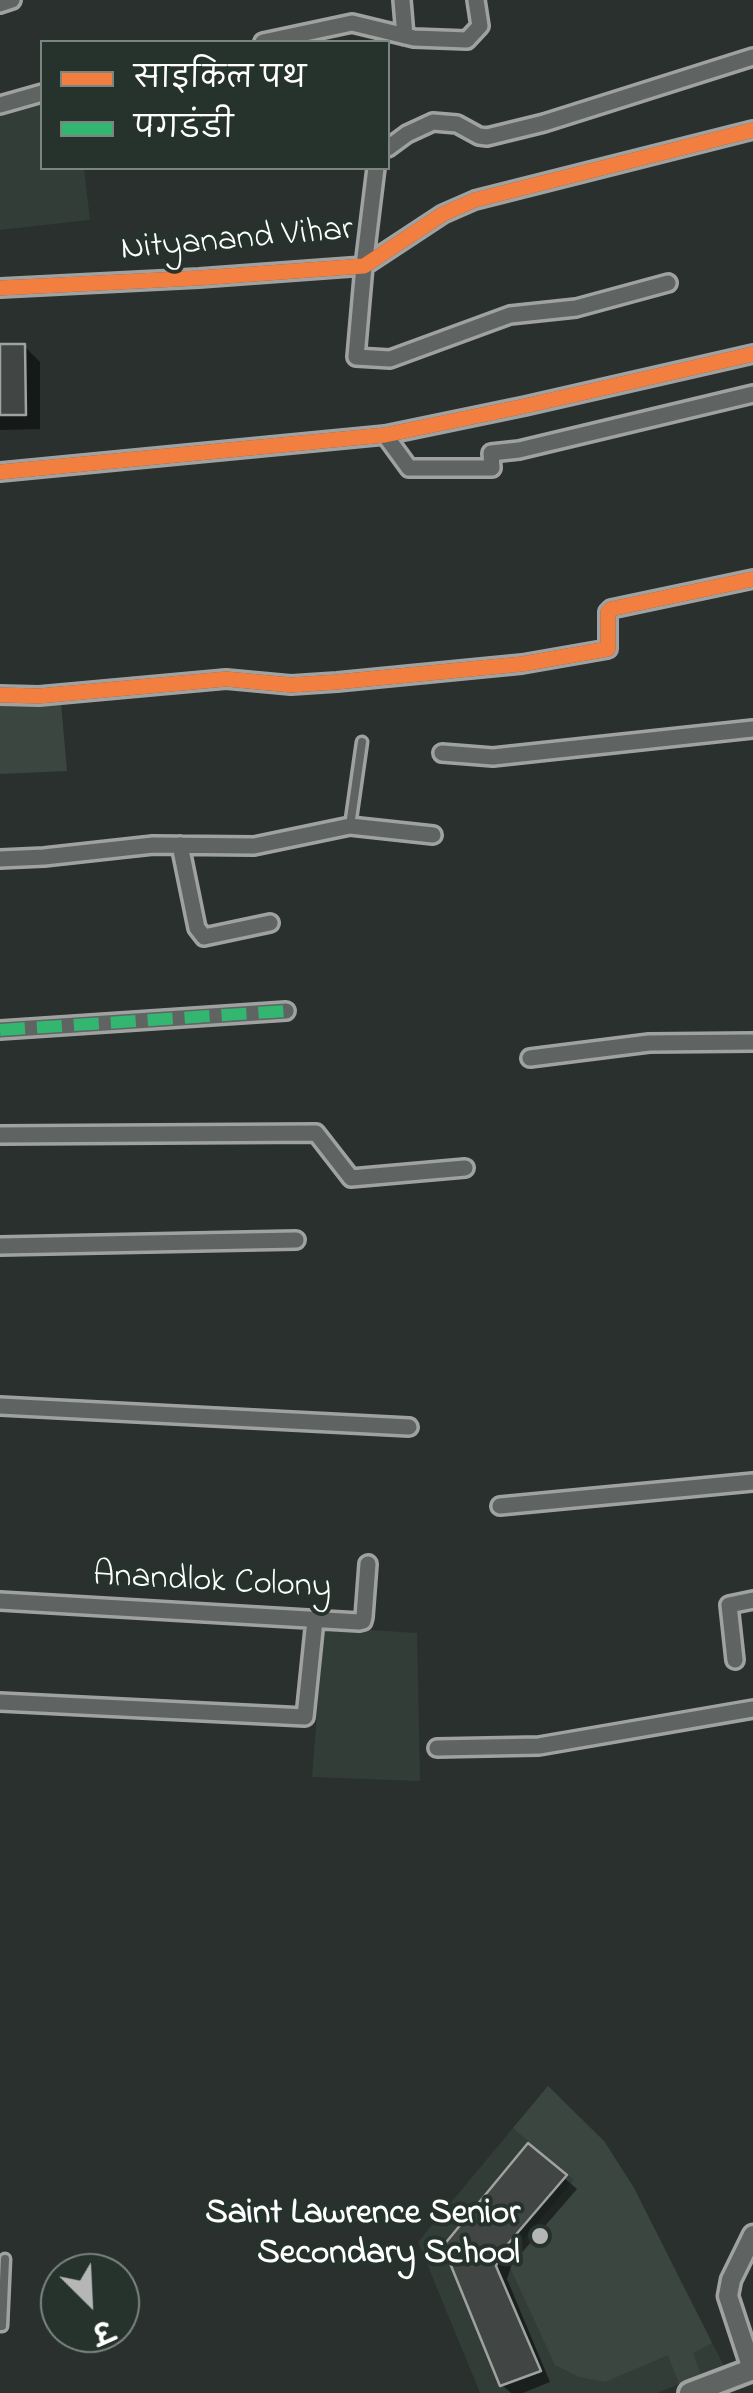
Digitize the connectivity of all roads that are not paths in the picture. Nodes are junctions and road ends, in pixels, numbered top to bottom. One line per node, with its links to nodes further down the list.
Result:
1 (12, 0): 4 (street)
2 (402, 0): 5 (street)
3 (476, 0): 5 (street)
4 (0, 4)
5 (406, 36): 6 (street)
6 (272, 40)
7 (753, 57): 11 (street)
8 (40, 94): 9 (street)
9 (0, 105)
10 (753, 130): 13 (street, Nityanand Vihar)
11 (390, 147)
12 (376, 170): 13 (street)
13 (364, 266): 14 (street); 15 (street, Nityanand Vihar)
14 (668, 283)
15 (0, 288)
16 (753, 354): 18 (street)
17 (753, 394): 18 (street)
18 (385, 435): 19 (street)
19 (0, 472)
20 (753, 579): 21 (street)
21 (0, 695)
22 (753, 729): 24 (street)
23 (362, 742): 25 (lane)
24 (442, 753)
25 (350, 826): 26 (street); 27 (street)
26 (433, 835)
27 (180, 845): 28 (street); 29 (street)
28 (0, 859)
29 (270, 923)
30 (286, 1011): 31 (street)
31 (0, 1030)
32 (753, 1042): 33 (street)
33 (530, 1058)
34 (0, 1134): 35 (street)
35 (465, 1168)
36 (296, 1240): 37 (street)
37 (0, 1246)
38 (0, 1406): 39 (street)
39 (409, 1428)
40 (753, 1482): 41 (street)
41 (500, 1506)
42 (368, 1564): 45 (street, Anandlok Colony)
43 (753, 1600): 46 (street)
44 (0, 1601): 45 (street, Anandlok Colony)
45 (316, 1620): 47 (street)
46 (735, 1660)
47 (0, 1702)
48 (753, 1710): 49 (street)
49 (437, 1748)
50 (753, 2235): 53 (street)
51 (4, 2258): 52 (lane)
52 (0, 2326)
53 (753, 2369): 54 (main road)
54 (704, 2391)

